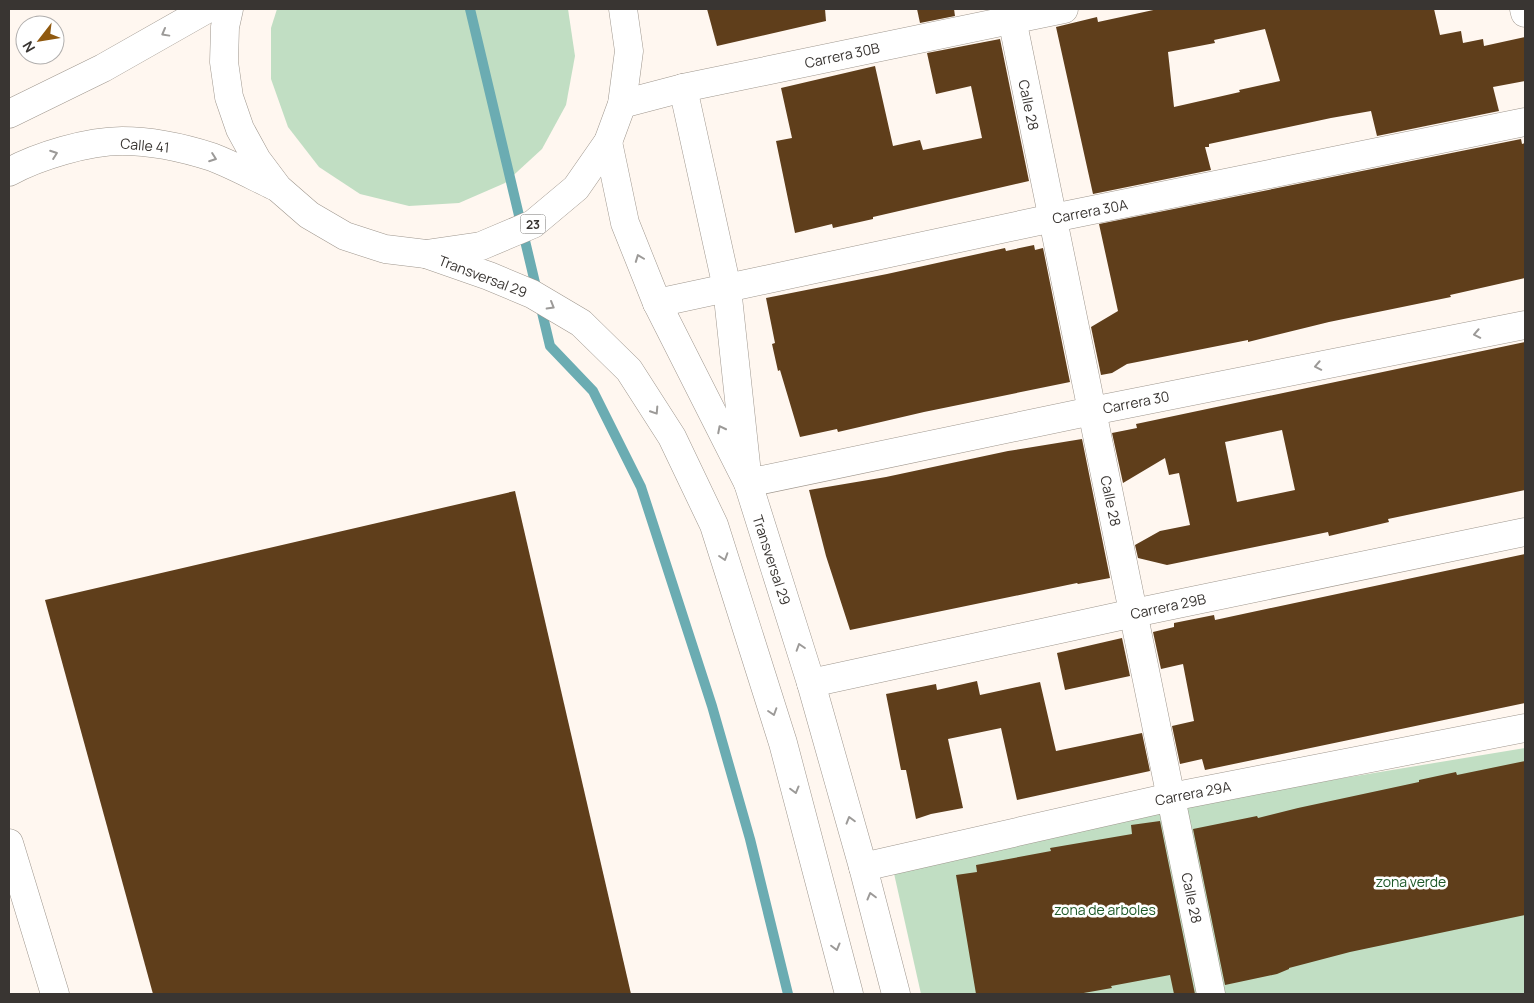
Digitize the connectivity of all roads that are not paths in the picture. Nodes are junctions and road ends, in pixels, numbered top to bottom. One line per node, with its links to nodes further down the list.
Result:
1 (207, 9): 10 (main road, one-way to 10)
2 (229, 9): 14 (main road, 23)
3 (623, 9): 9 (main road, 23)
4 (1064, 9): 7 (main road, Carrera 30B)
5 (1524, 9): 6 (main road)
6 (1525, 13)
7 (1011, 14): 8 (main road, Carrera 30B); 15 (main road, Calle 28)
8 (684, 88): 9 (main road, Carrera 30B); 17 (main road)
9 (622, 104): 12 (main road, 23)
10 (9, 114)
11 (1525, 122): 15 (main road, Carrera 30A)
12 (608, 142): 16 (main road, 23); 18 (main road, Transversal 29, one-way to 12)
13 (9, 172): 14 (main road, Calle 41, one-way to 14)
14 (278, 188): 16 (main road, 23)
15 (1053, 218): 17 (main road, Carrera 30A); 20 (main road, Calle 28)
16 (426, 254): 30 (main road, Transversal 29, one-way to 30)
17 (727, 288): 18 (main road, Carrera 30A); 21 (main road)
18 (657, 303): 21 (main road, Transversal 29, one-way to 18)
19 (1525, 325): 20 (main road, Carrera 30, one-way to 20)
20 (1092, 411): 21 (main road, Carrera 30); 23 (main road, Calle 28)
21 (748, 484): 24 (main road, Transversal 29, one-way to 21)
22 (1525, 532): 23 (main road, Carrera 29B)
23 (1134, 613): 24 (main road, Carrera 29B); 26 (main road, Calle 28)
24 (811, 683): 28 (main road, Transversal 29, one-way to 24)
25 (1525, 728): 26 (main road, Carrera 29A)
26 (1171, 797): 28 (main road, Carrera 29A); 32 (main road, Calle 28)
27 (9, 844): 29 (main road)
28 (863, 867): 31 (main road, Transversal 29, one-way to 28)
29 (55, 994)
30 (848, 994)
31 (896, 994)
32 (1211, 994)

